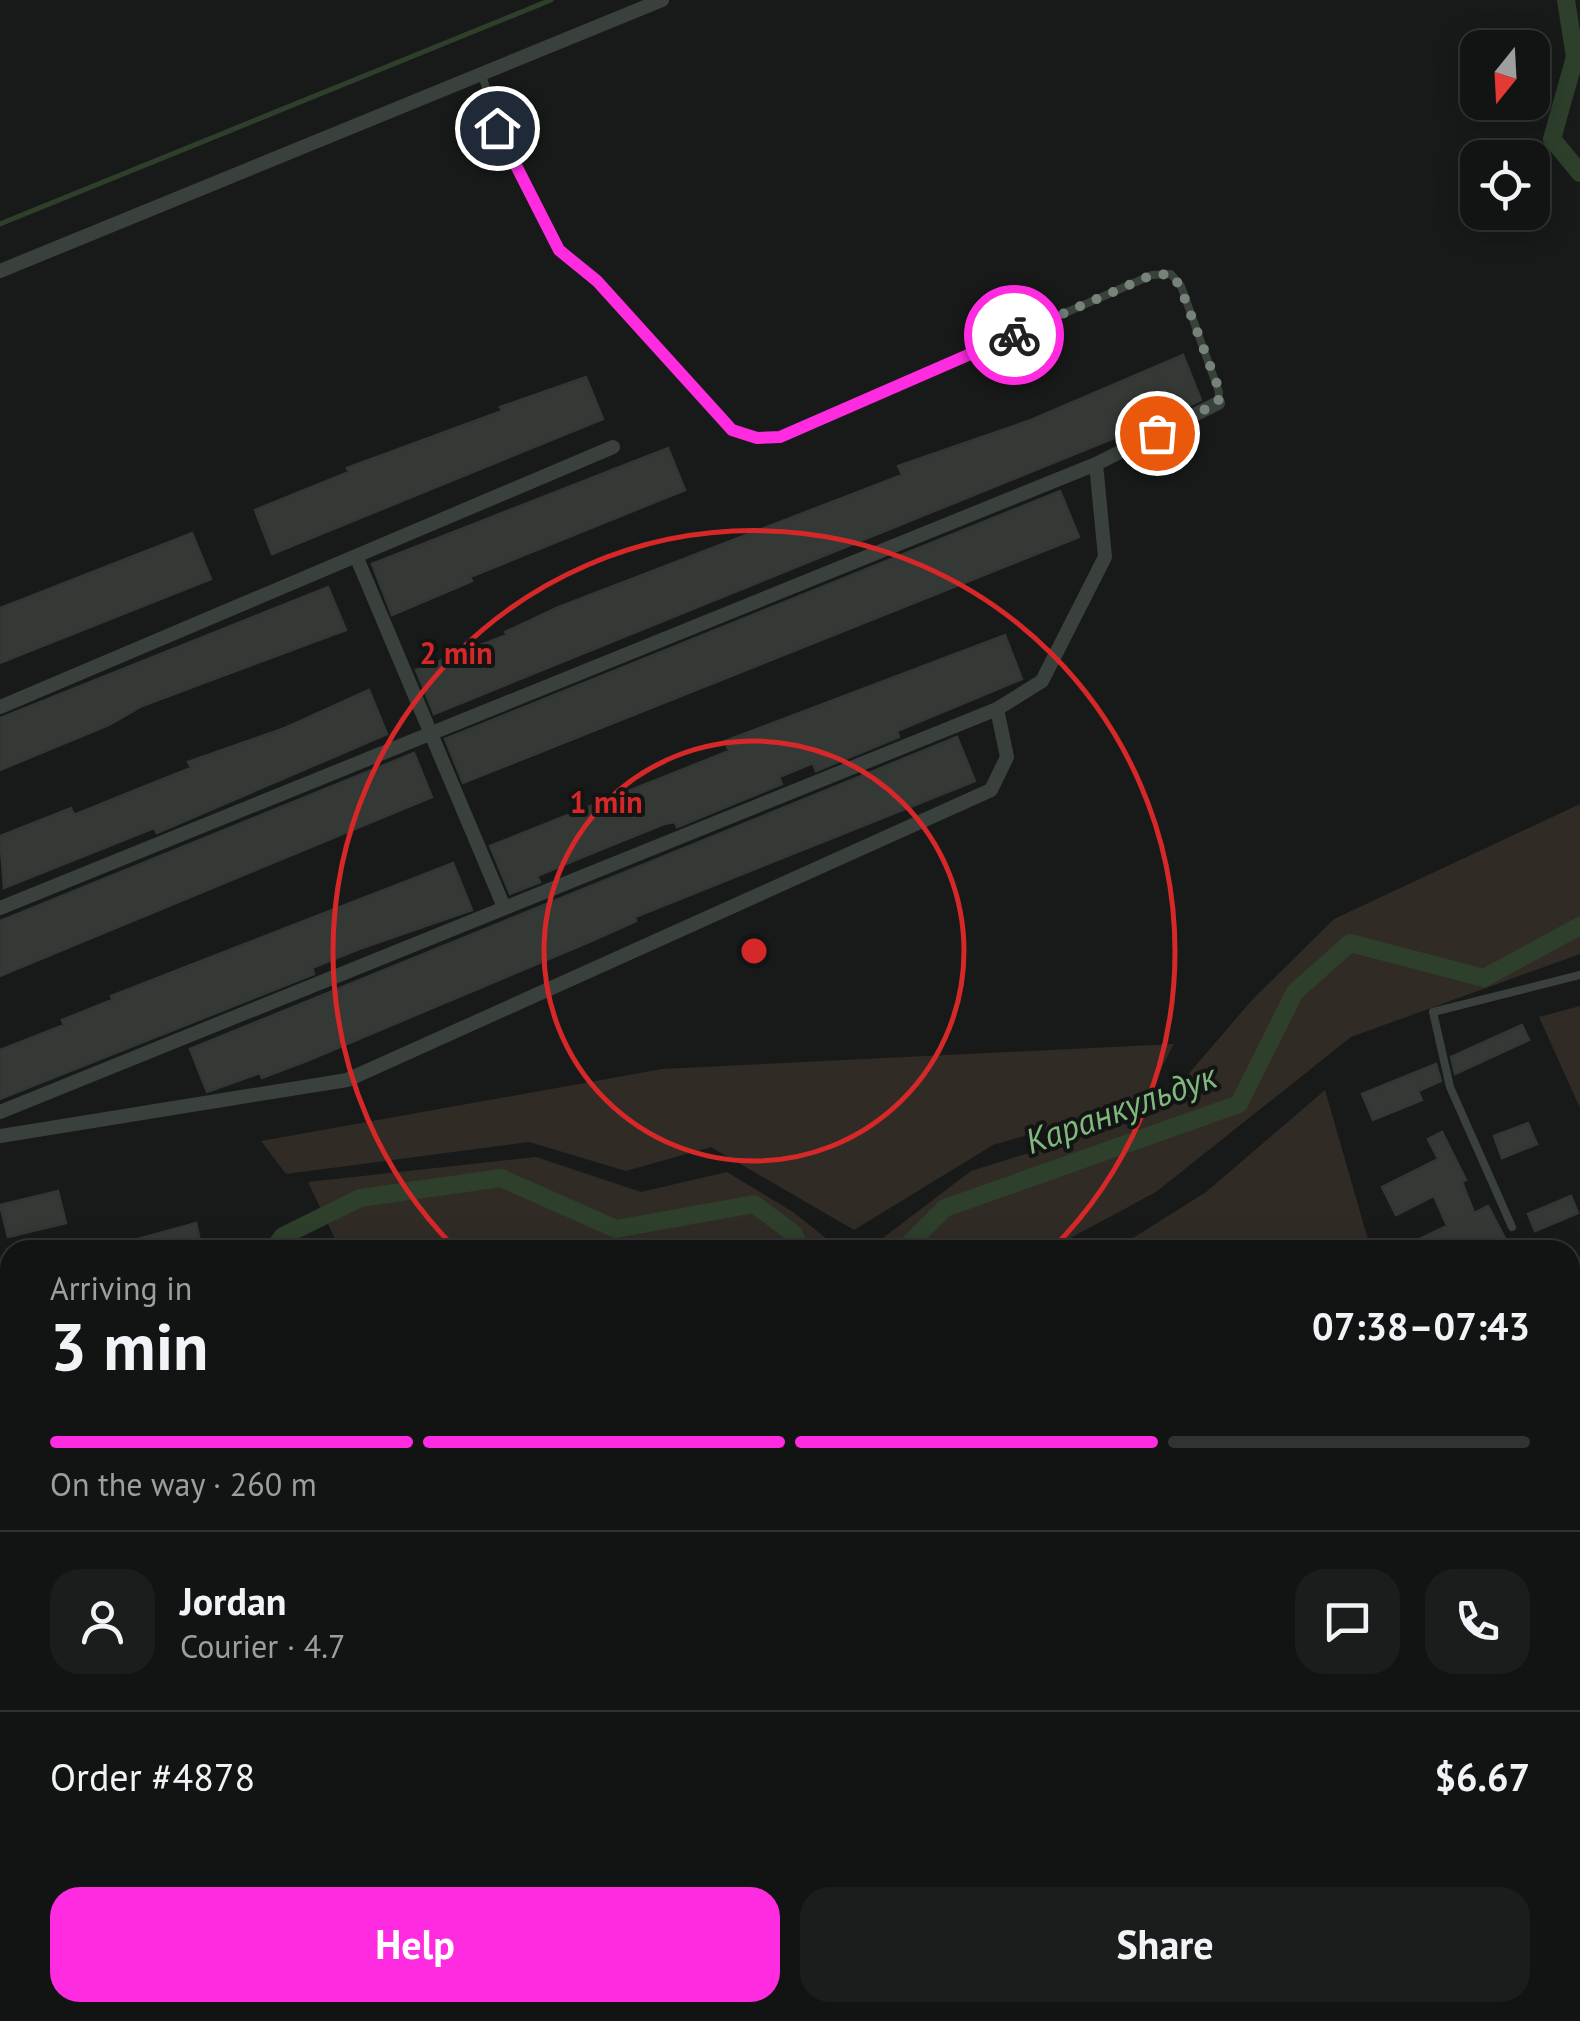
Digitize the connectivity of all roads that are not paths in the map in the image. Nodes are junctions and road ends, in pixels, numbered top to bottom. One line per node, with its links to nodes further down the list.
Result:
1 (662, 0): 2 (street)
2 (482, 74): 3 (street); 4 (lane)
3 (0, 272)
4 (1218, 403): 6 (street)
5 (613, 447): 7 (street)
6 (1096, 464): 9 (street); 10 (street)
7 (356, 556): 8 (street); 10 (street)
8 (0, 707)
9 (997, 709): 11 (street); 15 (street)
10 (432, 733): 11 (street); 12 (street)
11 (504, 907): 14 (street)
12 (0, 908)
13 (1580, 975): 16 (lane)
14 (0, 1112)
15 (0, 1136)
16 (1512, 1227)

